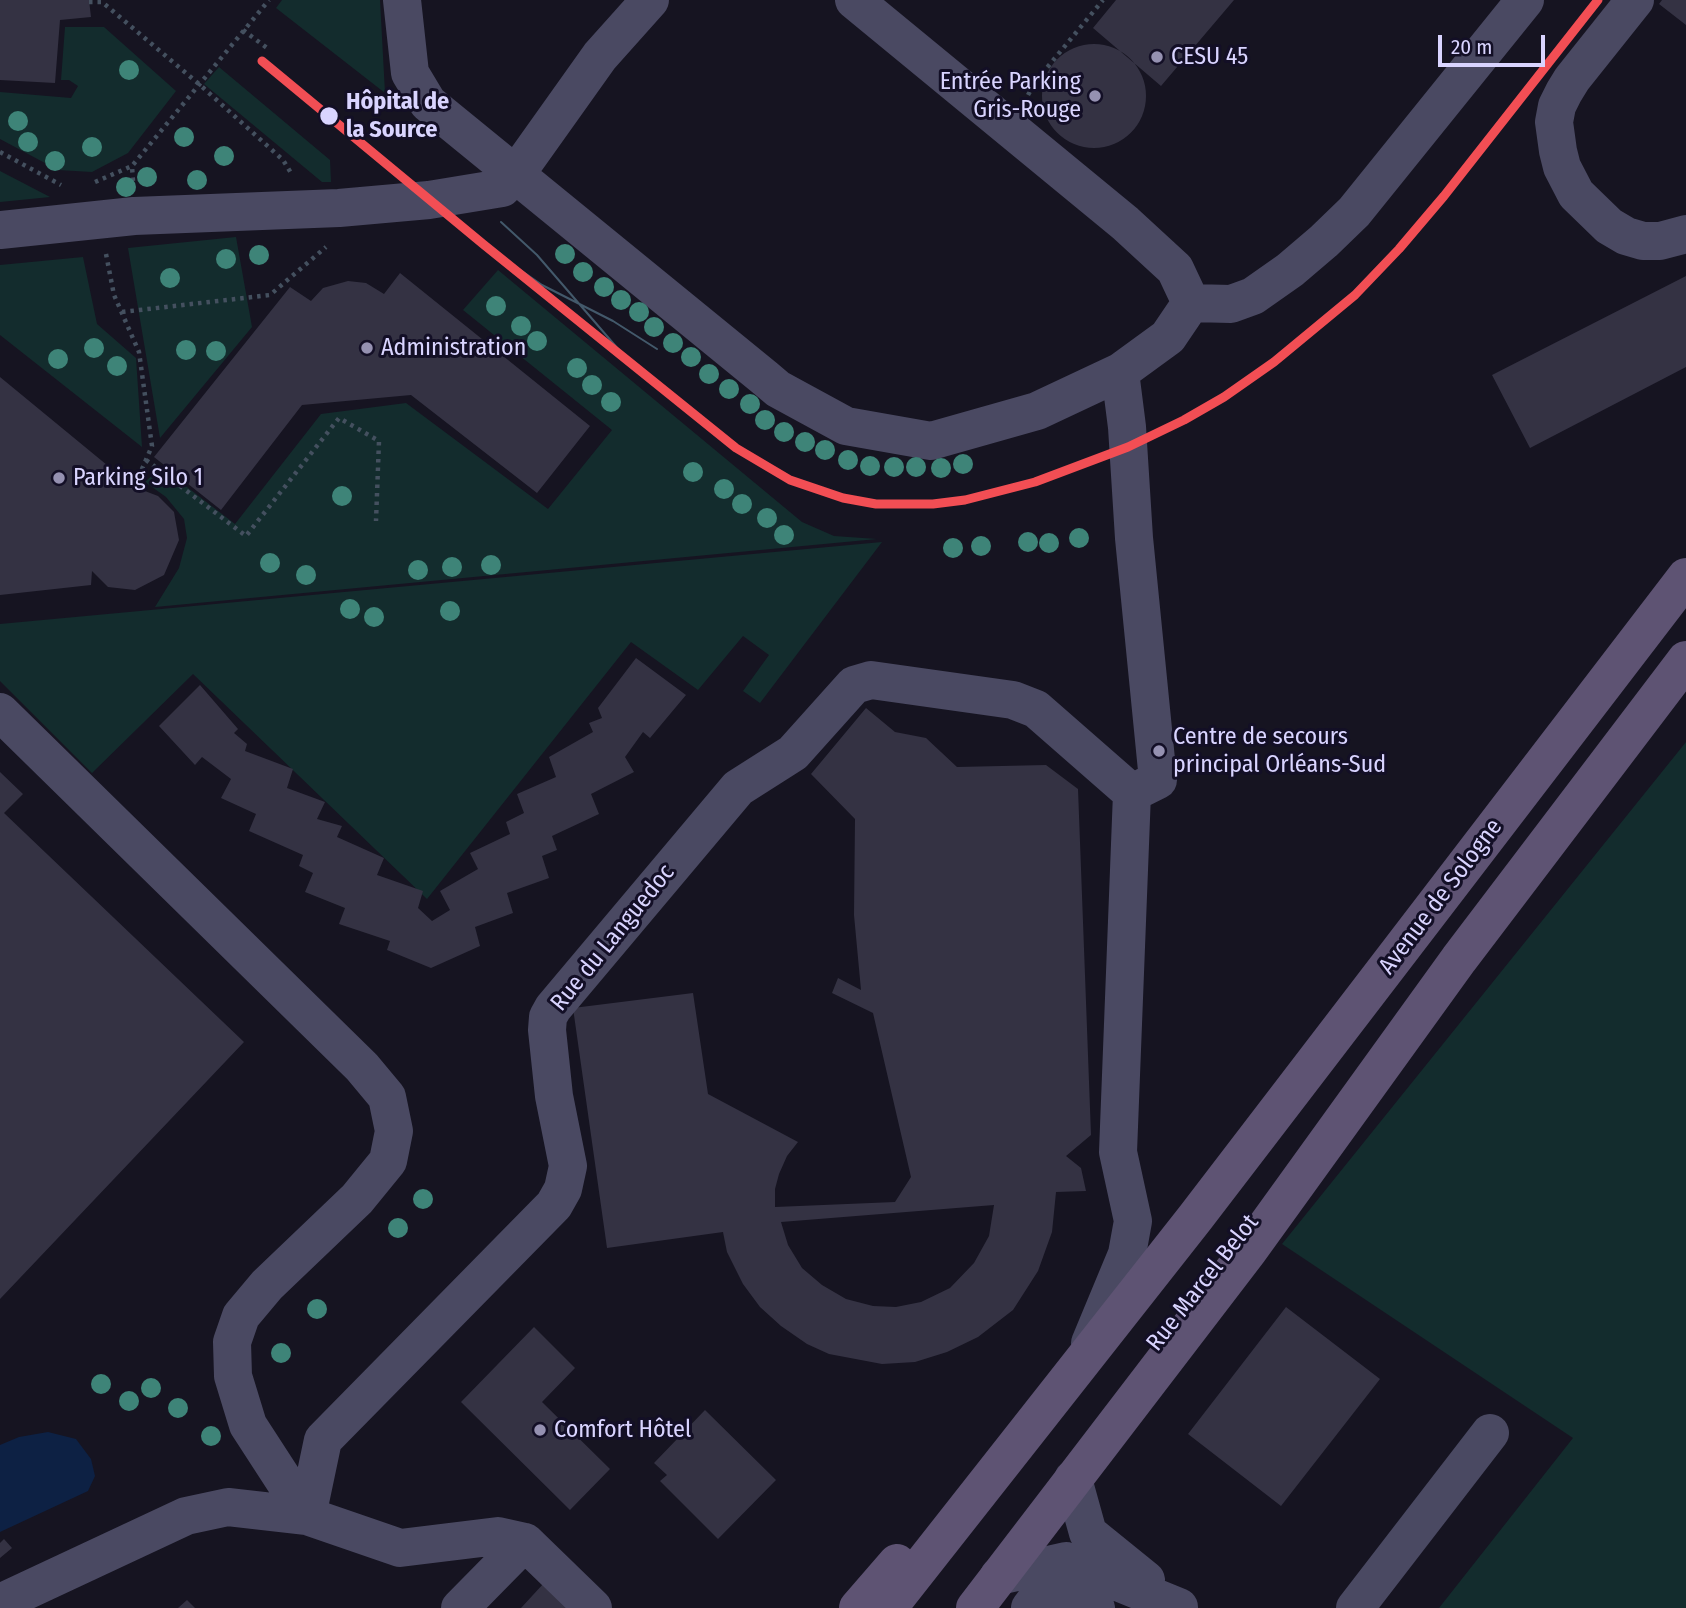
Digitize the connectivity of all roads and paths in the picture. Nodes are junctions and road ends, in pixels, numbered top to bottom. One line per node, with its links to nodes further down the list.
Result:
1 (269, 0): 9 (path)
2 (402, 0): 15 (street)
3 (650, 0): 15 (street)
4 (854, 0): 20 (street)
5 (1103, 0): 12 (path)
6 (1525, 0): 20 (street)
7 (1635, 0): 19 (street)
8 (89, 2): 11 (path)
9 (243, 30): 10 (path); 11 (path)
10 (267, 48)
11 (199, 84): 14 (path); 16 (path)
12 (1018, 90)
13 (0, 152): 17 (path)
14 (132, 166): 17 (path); 17 (path)
15 (516, 174): 16 (street); 22 (street)
16 (313, 207): 17 (street); 21 (path)
17 (105, 211): 18 (street); 21 (path)
18 (0, 230)
19 (1686, 234)
20 (1191, 303): 22 (street)
21 (122, 312): 23 (path)
22 (1120, 372): 29 (street)
23 (146, 460): 24 (path); 25 (path)
24 (139, 476)
25 (376, 521)
26 (1686, 577): 31 (main road, Avenue de Sologne)
27 (1686, 660): 30 (main road)
28 (0, 712): 35 (street)
29 (1145, 786): 32 (street); 35 (street, Rue du Languedoc)
30 (1460, 958): 34 (main road); 44 (main road, Rue Marcel Belot)
31 (1195, 1217): 32 (main road, Rue Marcel Belot)
32 (1088, 1349): 42 (main road); 43 (main road, Rue Marcel Belot)
33 (1490, 1433): 48 (street)
34 (1073, 1479): 37 (main road); 39 (street)
35 (307, 1516): 36 (street); 38 (street)
36 (525, 1542): 40 (street); 41 (street)
37 (999, 1576): 39 (street); 45 (main road)
38 (0, 1603)
39 (1180, 1607)
40 (460, 1608)
41 (593, 1608)
42 (858, 1608)
43 (888, 1608)
44 (946, 1608)
45 (975, 1608)
46 (1030, 1608): 47 (street)
47 (1096, 1608)
48 (1355, 1608)

